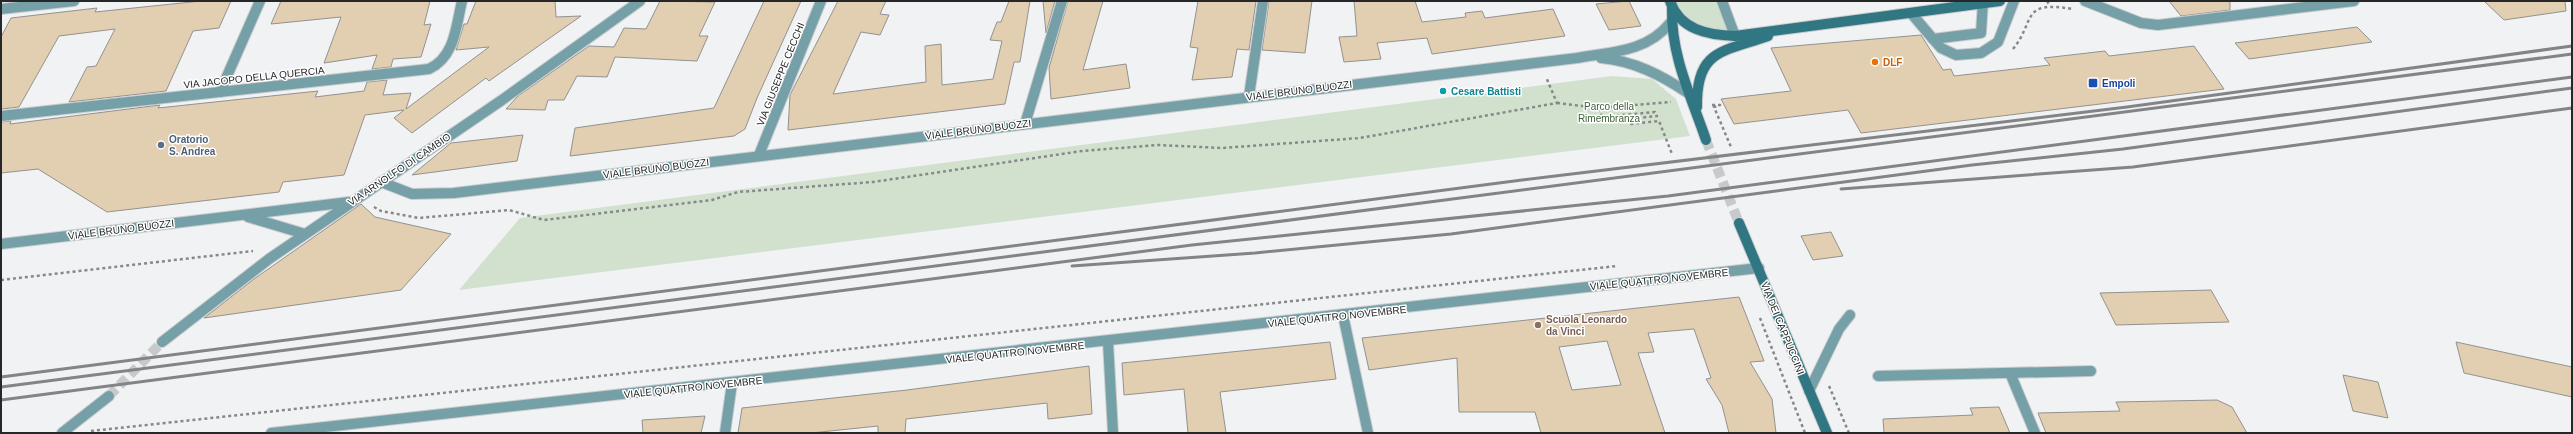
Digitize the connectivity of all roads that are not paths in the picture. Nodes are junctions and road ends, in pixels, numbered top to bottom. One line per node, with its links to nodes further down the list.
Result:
1 (74, 1): 14 (street)
2 (260, 1): 27 (street)
3 (462, 1): 27 (street, VIA JACOPO DELLA QUERCIA)
4 (640, 1): 35 (street, VIA ARNOLFO DI CAMBIO)
5 (821, 1): 34 (street, VIA GIUSEPPE CECCHI)
6 (1062, 1): 32 (street)
7 (1263, 1): 29 (street)
8 (1722, 1): 24 (street)
9 (2000, 1): 15 (main road)
10 (2014, 1): 25 (street)
11 (2085, 1): 20 (street)
12 (2276, 1): 20 (street)
13 (2354, 1): 16 (street)
14 (47, 2): 19 (street)
15 (1983, 2): 21 (main road); 25 (street)
16 (2330, 3): 17 (street)
17 (2303, 4): 20 (street)
18 (1671, 5): 22 (main road); 24 (main road)
19 (1, 8)
20 (2271, 11)
21 (1911, 13): 23 (main road); 25 (street)
22 (1670, 23): 26 (street, VIALE BRUNO BUOZZI); 28 (main road)
23 (1780, 32): 24 (main road); 30 (main road)
24 (1735, 36)
25 (1933, 39)
26 (1576, 58): 28 (street, VIALE BRUNO BUOZZI); 29 (street, VIALE BRUNO BUOZZI)
27 (220, 92): 31 (street, VIA JACOPO DELLA QUERCIA)
28 (1688, 93): 30 (main road)
29 (1249, 96): 32 (street, VIALE BRUNO BUOZZI)
30 (1698, 113): 33 (main road)
31 (1, 116)
32 (1025, 124): 34 (street, VIALE BRUNO BUOZZI)
33 (1706, 140)
34 (759, 155): 35 (street, VIALE BRUNO BUOZZI)
35 (381, 182): 36 (street, VIA ARNOLFO DI CAMBIO)
36 (351, 201): 37 (street, VIALE BRUNO BUOZZI); 39 (street, VIA ARNOLFO DI CAMBIO)
37 (242, 215): 39 (street, VIALE BRUNO BUOZZI); 40 (street, VIALE BRUNO BUOZZI)
38 (1740, 223): 41 (main road, VIA DEI CAPPUCCINI)
39 (305, 234): 44 (street, VIA ARNOLFO DI CAMBIO)
40 (1, 244)
41 (1759, 268): 42 (street, VIALE QUATTRO NOVEMBRE); 50 (main road, VIA DEI CAPPUCCINI)
42 (1343, 315): 45 (street, VIALE QUATTRO NOVEMBRE); 56 (street)
43 (1850, 315): 50 (street)
44 (162, 342)
45 (1108, 342): 49 (street, VIALE QUATTRO NOVEMBRE); 55 (street)
46 (2092, 371): 47 (street)
47 (2010, 372): 48 (street); 58 (street)
48 (1878, 376)
49 (732, 383): 53 (street, VIALE QUATTRO NOVEMBRE); 54 (street)
50 (1810, 391): 57 (main road, VIA DEI CAPPUCCINI)
51 (109, 396): 52 (street)
52 (62, 433)
53 (271, 433)
54 (724, 433)
55 (1113, 433)
56 (1368, 433)
57 (1827, 433)
58 (2035, 433)

